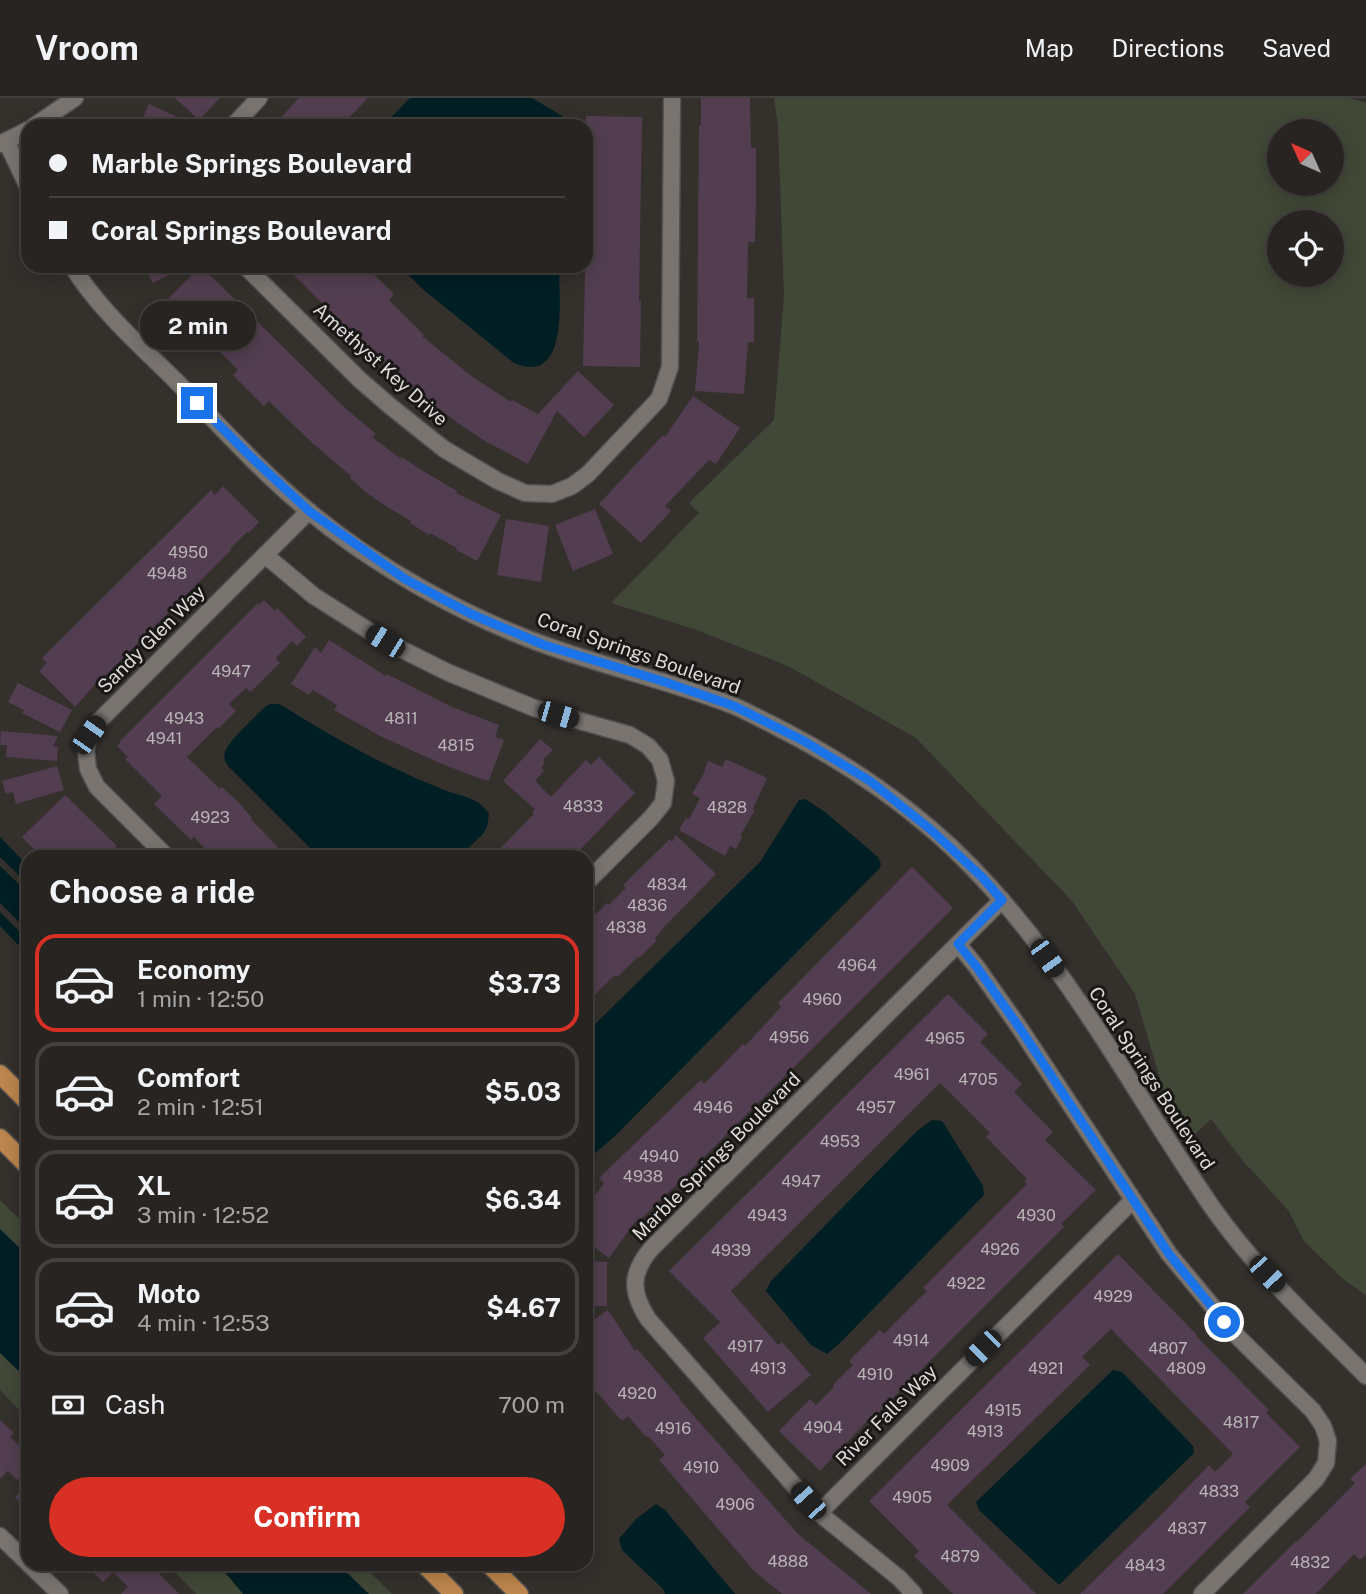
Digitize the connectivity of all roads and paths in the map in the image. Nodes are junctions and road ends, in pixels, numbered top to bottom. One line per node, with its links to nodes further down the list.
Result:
1 (75, 98): 4 (street)
2 (259, 98): 5 (street)
3 (672, 98): 10 (street, Amethyst Key Drive)
4 (44, 119)
5 (240, 119)
6 (21, 134): 7 (street)
7 (3, 143): 8 (street)
8 (21, 175)
9 (76, 273): 11 (street, Coral Springs Boulevard)
10 (252, 273)
11 (309, 511): 12 (street, Sandy Glen Way); 15 (street, Coral Springs Boulevard)
12 (265, 555): 13 (street, Sandy Glen Way); 14 (street)
13 (159, 850)
14 (593, 876)
15 (1002, 900): 16 (street, Marble Springs Boulevard); 22 (street, Coral Springs Boulevard)
16 (958, 944): 21 (street); 23 (street, Marble Springs Boulevard)
17 (0, 1074): 18 (main road)
18 (21, 1095)
19 (0, 1138): 20 (main road)
20 (21, 1159)
21 (1133, 1200): 23 (street, River Falls Way); 33 (street)
22 (1366, 1376)
23 (819, 1513): 32 (street, Marble Springs Boulevard)
24 (0, 1536): 25 (street)
25 (21, 1556)
26 (36, 1571): 29 (street)
27 (431, 1571): 30 (main road)
28 (496, 1571): 31 (main road)
29 (60, 1594)
30 (454, 1594)
31 (519, 1594)
32 (914, 1594)
33 (1202, 1594)

